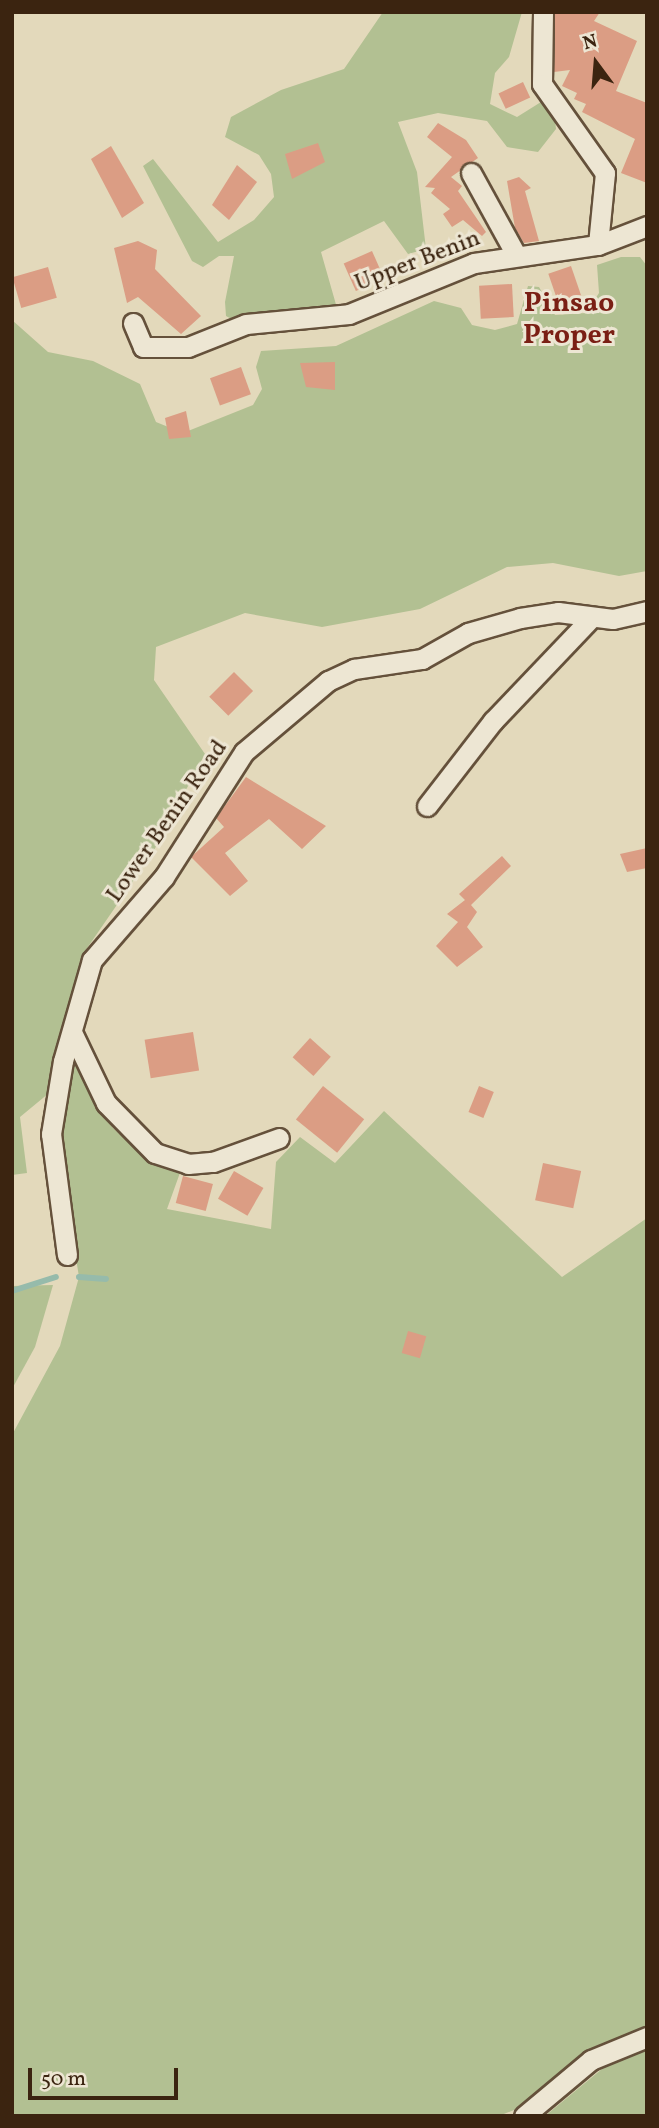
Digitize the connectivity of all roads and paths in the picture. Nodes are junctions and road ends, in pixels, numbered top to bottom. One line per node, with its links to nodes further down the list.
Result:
1 (543, 12): 4 (street)
2 (471, 173): 5 (street)
3 (647, 226): 4 (street, Upper Benin)
4 (598, 245): 5 (street, Upper Benin)
5 (516, 255): 6 (street, Upper Benin)
6 (133, 323)
7 (647, 611): 8 (street, Lower Benin Road)
8 (590, 618): 9 (street); 10 (street, Lower Benin Road)
9 (427, 806)
10 (72, 1032): 11 (street); 12 (street, Lower Benin Road)
11 (279, 1138)
12 (66, 1255)
13 (647, 2037): 14 (street)
14 (524, 2116)

